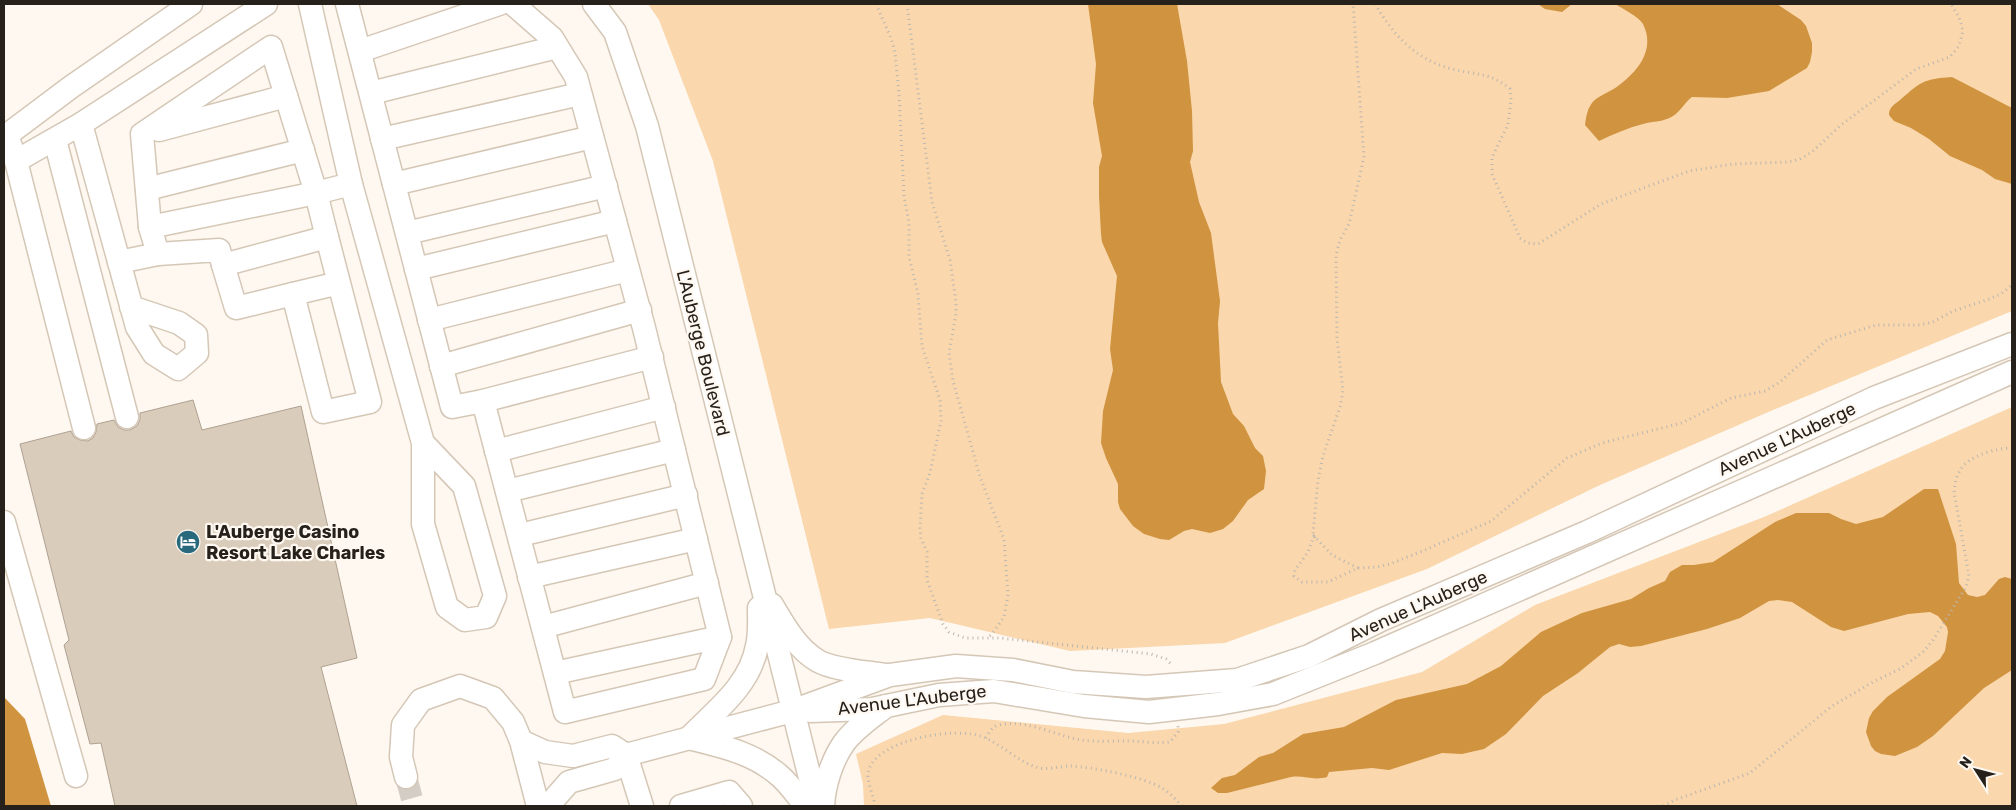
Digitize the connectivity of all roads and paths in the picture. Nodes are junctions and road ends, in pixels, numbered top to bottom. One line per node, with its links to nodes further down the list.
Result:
1 (191, 4): 15 (street)
2 (266, 4): 19 (street)
3 (310, 4): 26 (street)
4 (499, 4): 14 (street)
5 (513, 4): 13 (street)
6 (594, 4): 67 (street, L'Auberge Boulevard)
7 (876, 4): 70 (path)
8 (907, 4): 70 (path)
9 (1353, 4): 63 (path)
10 (1375, 4): 11 (path)
11 (1951, 4)
12 (352, 5): 14 (street)
13 (557, 47): 16 (street); 17 (street)
14 (360, 51): 16 (street)
15 (71, 87): 19 (street); 21 (street)
16 (370, 93): 23 (street)
17 (580, 94): 22 (street); 23 (street)
18 (286, 96): 20 (street); 20 (street); 24 (street)
19 (67, 133): 25 (street); 36 (street); 52 (street)
20 (142, 134): 29 (street)
21 (5, 136): 25 (street)
22 (592, 137): 27 (street); 28 (street)
23 (382, 139): 27 (street)
24 (303, 150): 29 (street); 30 (street)
25 (16, 161): 53 (street)
26 (351, 184): 30 (street); 54 (street)
27 (394, 184): 33 (street)
28 (606, 186): 31 (street); 33 (street)
29 (147, 188): 32 (street)
30 (316, 193): 32 (street); 34 (street)
31 (615, 221): 38 (street); 39 (street)
32 (150, 227): 35 (street)
33 (407, 233): 38 (street)
34 (327, 237): 37 (street); 40 (street)
35 (158, 254): 36 (street); 37 (street)
36 (119, 262): 43 (street)
37 (224, 265): 42 (street)
38 (416, 269): 45 (street)
39 (628, 270): 44 (street); 45 (street)
40 (339, 283): 42 (street); 42 (street)
41 (2012, 285): 64 (path)
42 (294, 294)
43 (132, 307)
44 (640, 310): 47 (street); 48 (street)
45 (429, 320): 48 (street)
46 (2012, 344): 73 (street, Avenue L'Auberge)
47 (652, 357): 50 (street); 51 (street)
48 (441, 366): 50 (street)
49 (2012, 372): 75 (street, Avenue L'Auberge)
50 (483, 400): 57 (street)
51 (664, 407): 56 (street); 57 (street)
52 (127, 417)
53 (84, 428)
54 (423, 443): 54 (street)
55 (2012, 448): 93 (path)
56 (674, 450): 58 (street); 59 (street)
57 (496, 451): 58 (street)
58 (507, 491): 61 (street)
59 (686, 495): 61 (street); 62 (street)
60 (4, 522): 81 (street)
61 (520, 535): 65 (street)
62 (696, 538): 65 (street); 66 (street)
63 (1317, 540): 64 (path); 64 (path)
64 (1358, 568)
65 (529, 577): 68 (street)
66 (707, 583): 68 (street); 69 (street)
67 (760, 584): 72 (street); 76 (street, L'Auberge Boulevard); 77 (street)
68 (543, 627): 71 (street)
69 (720, 637): 71 (street); 71 (street)
70 (987, 638): 73 (path)
71 (555, 673)
72 (890, 675): 73 (street, Avenue L'Auberge); 76 (street, Avenue L'Auberge)
73 (1176, 685)
74 (886, 706): 75 (street, Avenue L'Auberge); 76 (street, Avenue L'Auberge); 90 (street)
75 (1177, 709): 78 (path)
76 (792, 711): 77 (street, Avenue L'Auberge); 89 (street, L'Auberge Boulevard)
77 (689, 738): 80 (street, Avenue L'Auberge); 88 (street)
78 (986, 738): 91 (path); 92 (path)
79 (521, 741): 80 (street); 82 (street); 83 (street)
80 (626, 755): 84 (street); 85 (street)
81 (76, 776)
82 (406, 777)
83 (538, 806)
84 (548, 806)
85 (642, 806)
86 (681, 806): 87 (street)
87 (741, 806)
88 (806, 806)
89 (817, 806)
90 (823, 806)
91 (875, 806)
92 (1182, 806)
93 (1663, 806)

